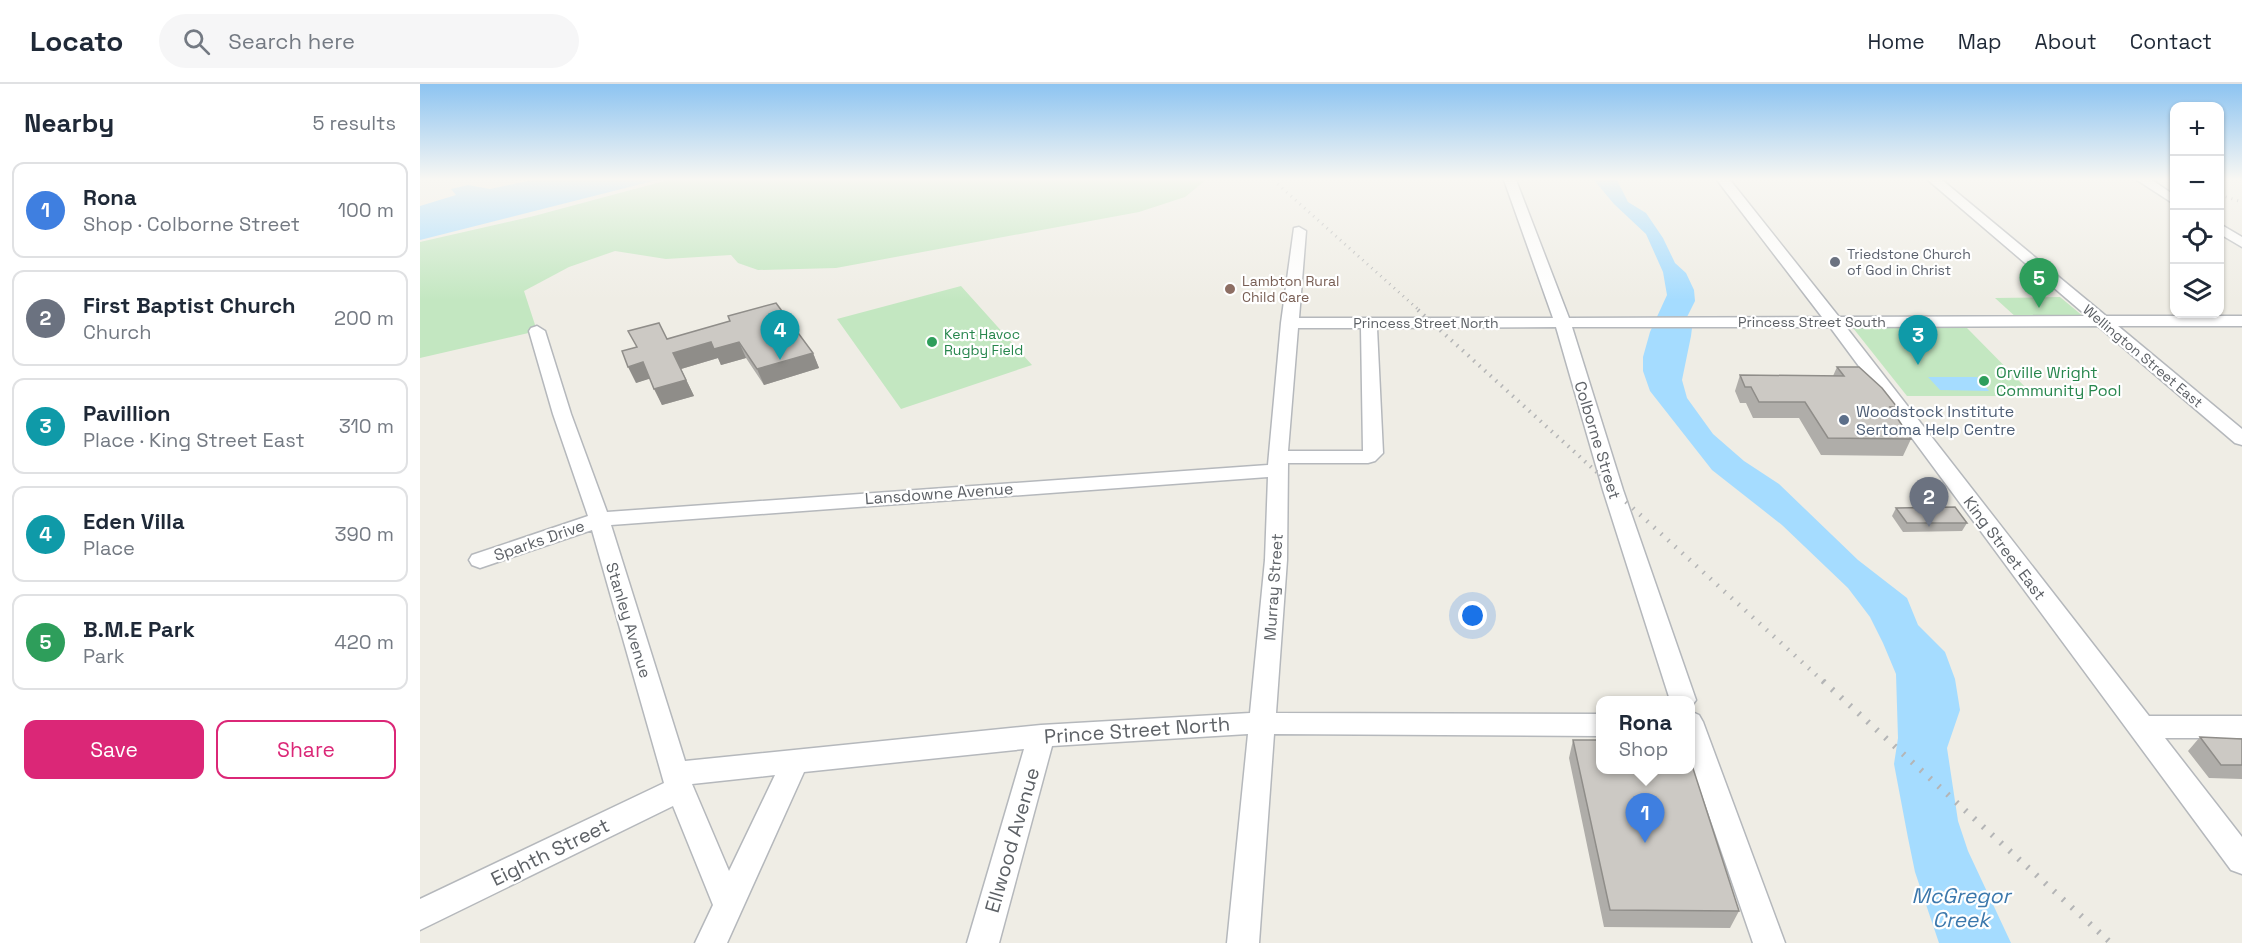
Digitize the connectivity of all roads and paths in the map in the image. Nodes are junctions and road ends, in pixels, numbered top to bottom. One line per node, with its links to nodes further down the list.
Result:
1 (1525, 220): 12 (street, Colborne Street)
2 (1754, 220): 8 (street, King Street East)
3 (1981, 220): 9 (street, Wellington Street East)
4 (1299, 231): 10 (street, Murray Street)
5 (2224, 231): 6 (street)
6 (2242, 243)
7 (2242, 321): 9 (street, Princess Street South)
8 (1834, 322): 9 (street, Princess Street South); 12 (street, Princess Street South); 21 (street, King Street East)
9 (2102, 322): 14 (street, Wellington Street East)
10 (1289, 323): 11 (street, Princess Street North); 15 (street, Murray Street)
11 (1369, 323): 12 (street, Princess Street North); 15 (street, Lansdowne Avenue)
12 (1563, 324): 18 (street, Colborne Street)
13 (537, 331): 16 (street, Stanley Avenue)
14 (2242, 439)
15 (1279, 464): 16 (street, Lansdowne Avenue); 19 (street, Murray Street)
16 (599, 520): 17 (street, Sparks Drive); 26 (street, Stanley Avenue)
17 (480, 560)
18 (1682, 696)
19 (1263, 723): 20 (street, Prince Street North); 24 (street, Prince Street North); 32 (street, Murray Street)
20 (1596, 725)
21 (2140, 727): 22 (street); 27 (street, King Street East)
22 (2242, 727)
23 (1695, 735): 33 (street, Colborne Street)
24 (1041, 736): 25 (street, Prince Street North); 31 (street, Ellwood Avenue)
25 (795, 762): 26 (street, Prince Street North); 28 (street)
26 (678, 782): 28 (street, Stanley Avenue); 29 (street, Eighth Street)
27 (2242, 860)
28 (729, 906): 30 (street)
29 (420, 915)
30 (711, 943)
31 (983, 943)
32 (1244, 943)
33 (1769, 943)

